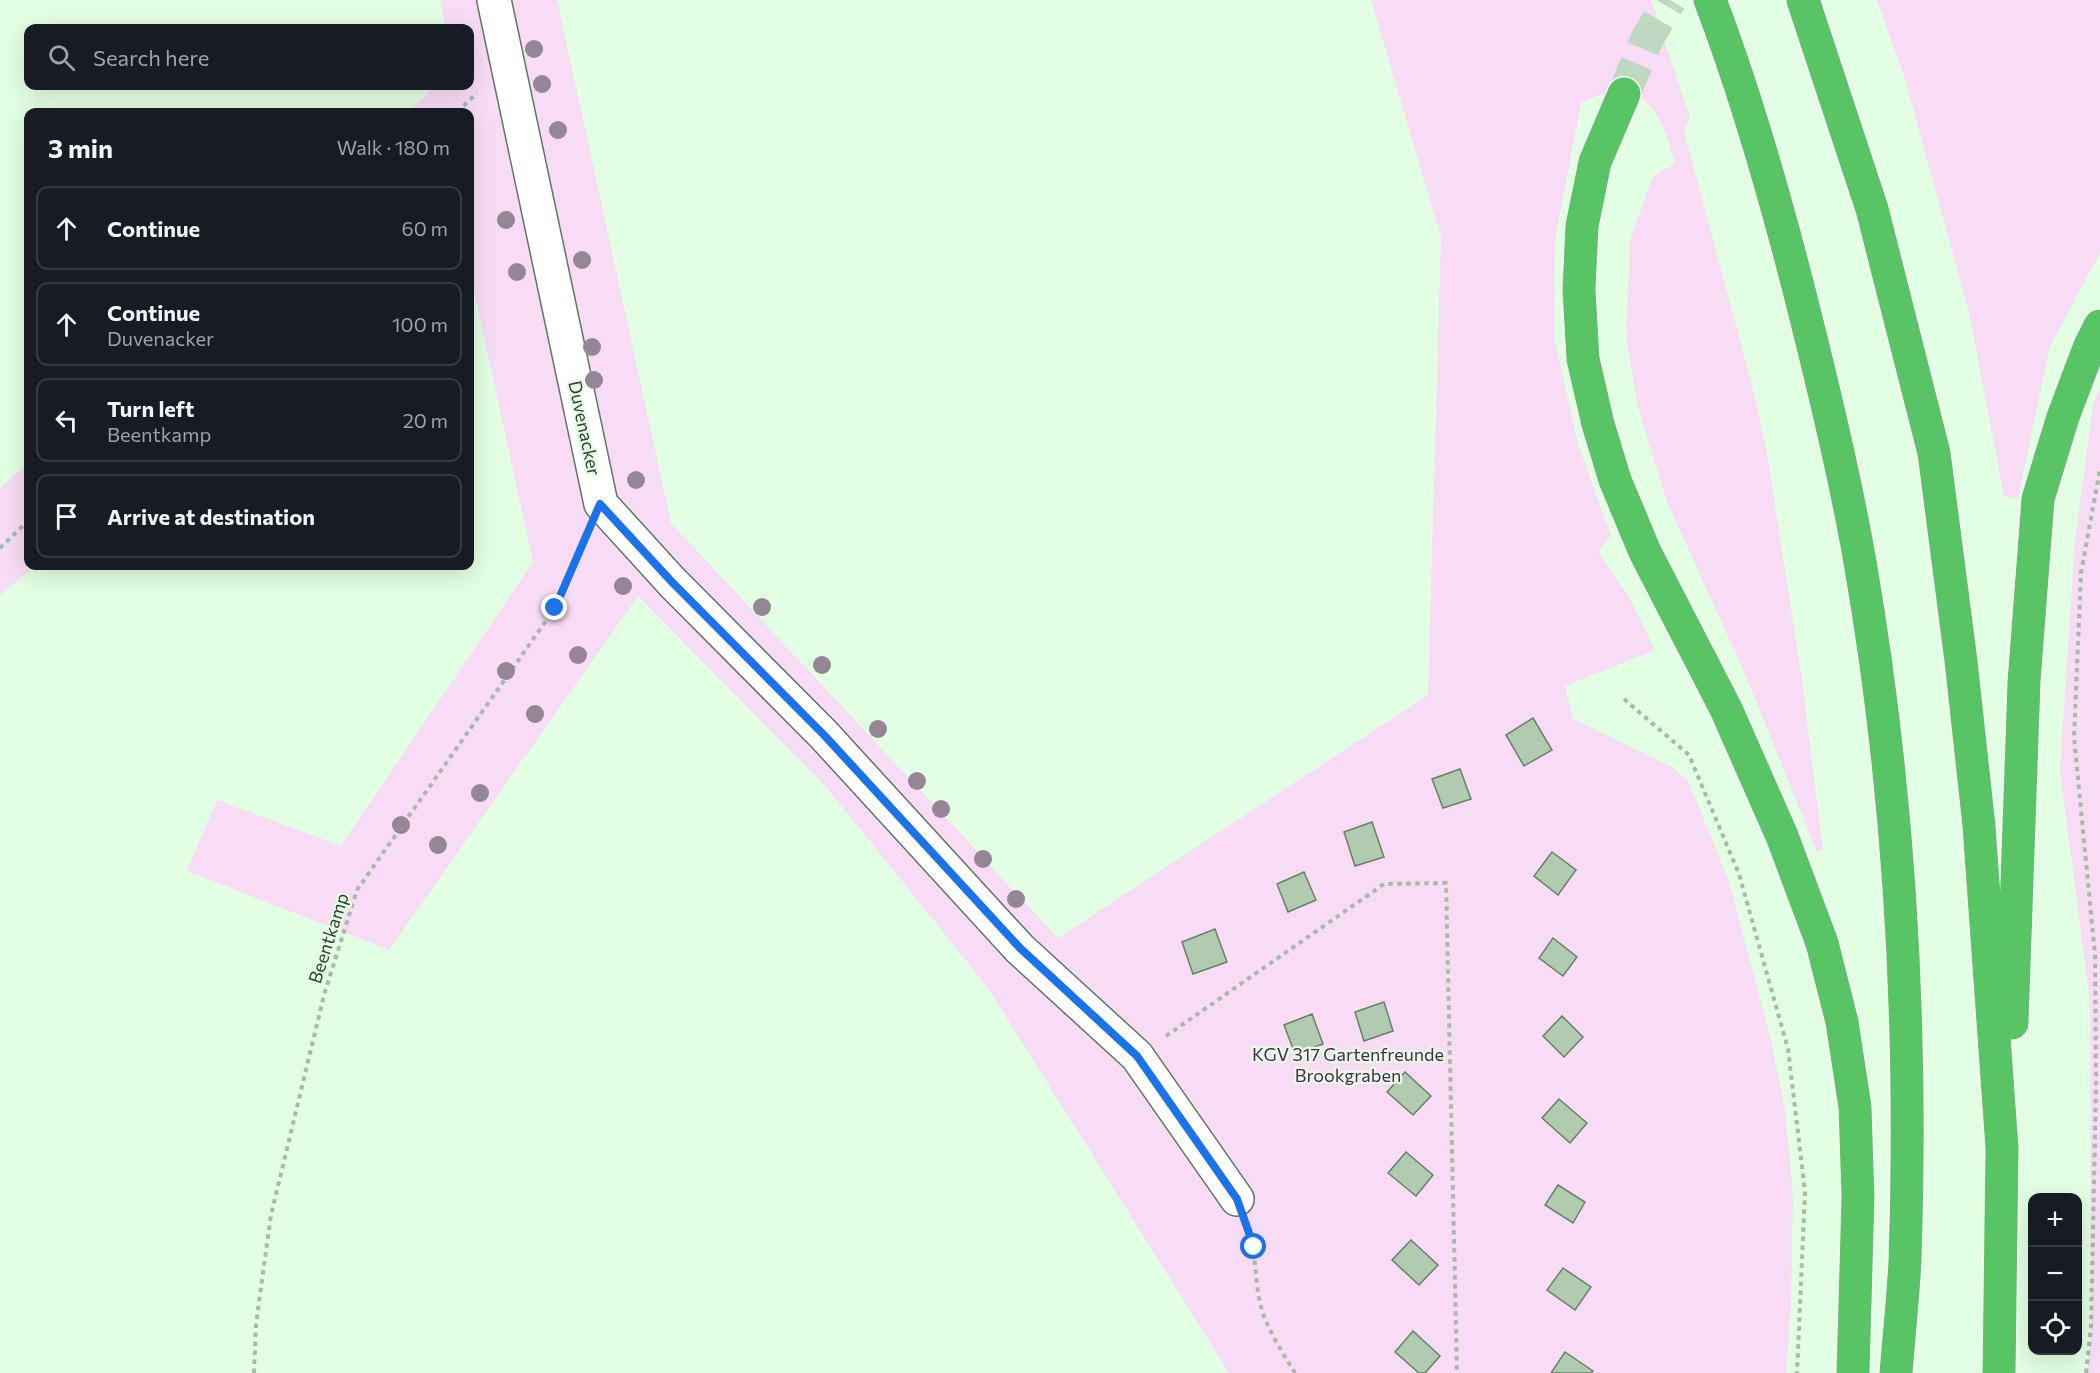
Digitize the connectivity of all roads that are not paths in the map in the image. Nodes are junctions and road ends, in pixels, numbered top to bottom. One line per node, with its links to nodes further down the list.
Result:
1 (494, 0): 6 (street, Duvenacker)
2 (1710, 0): 8 (highway)
3 (1803, 0): 9 (highway)
4 (1624, 94): 7 (highway)
5 (2100, 326): 9 (highway)
6 (1237, 1199)
7 (1853, 1373)
8 (1896, 1373)
9 (1999, 1373)

